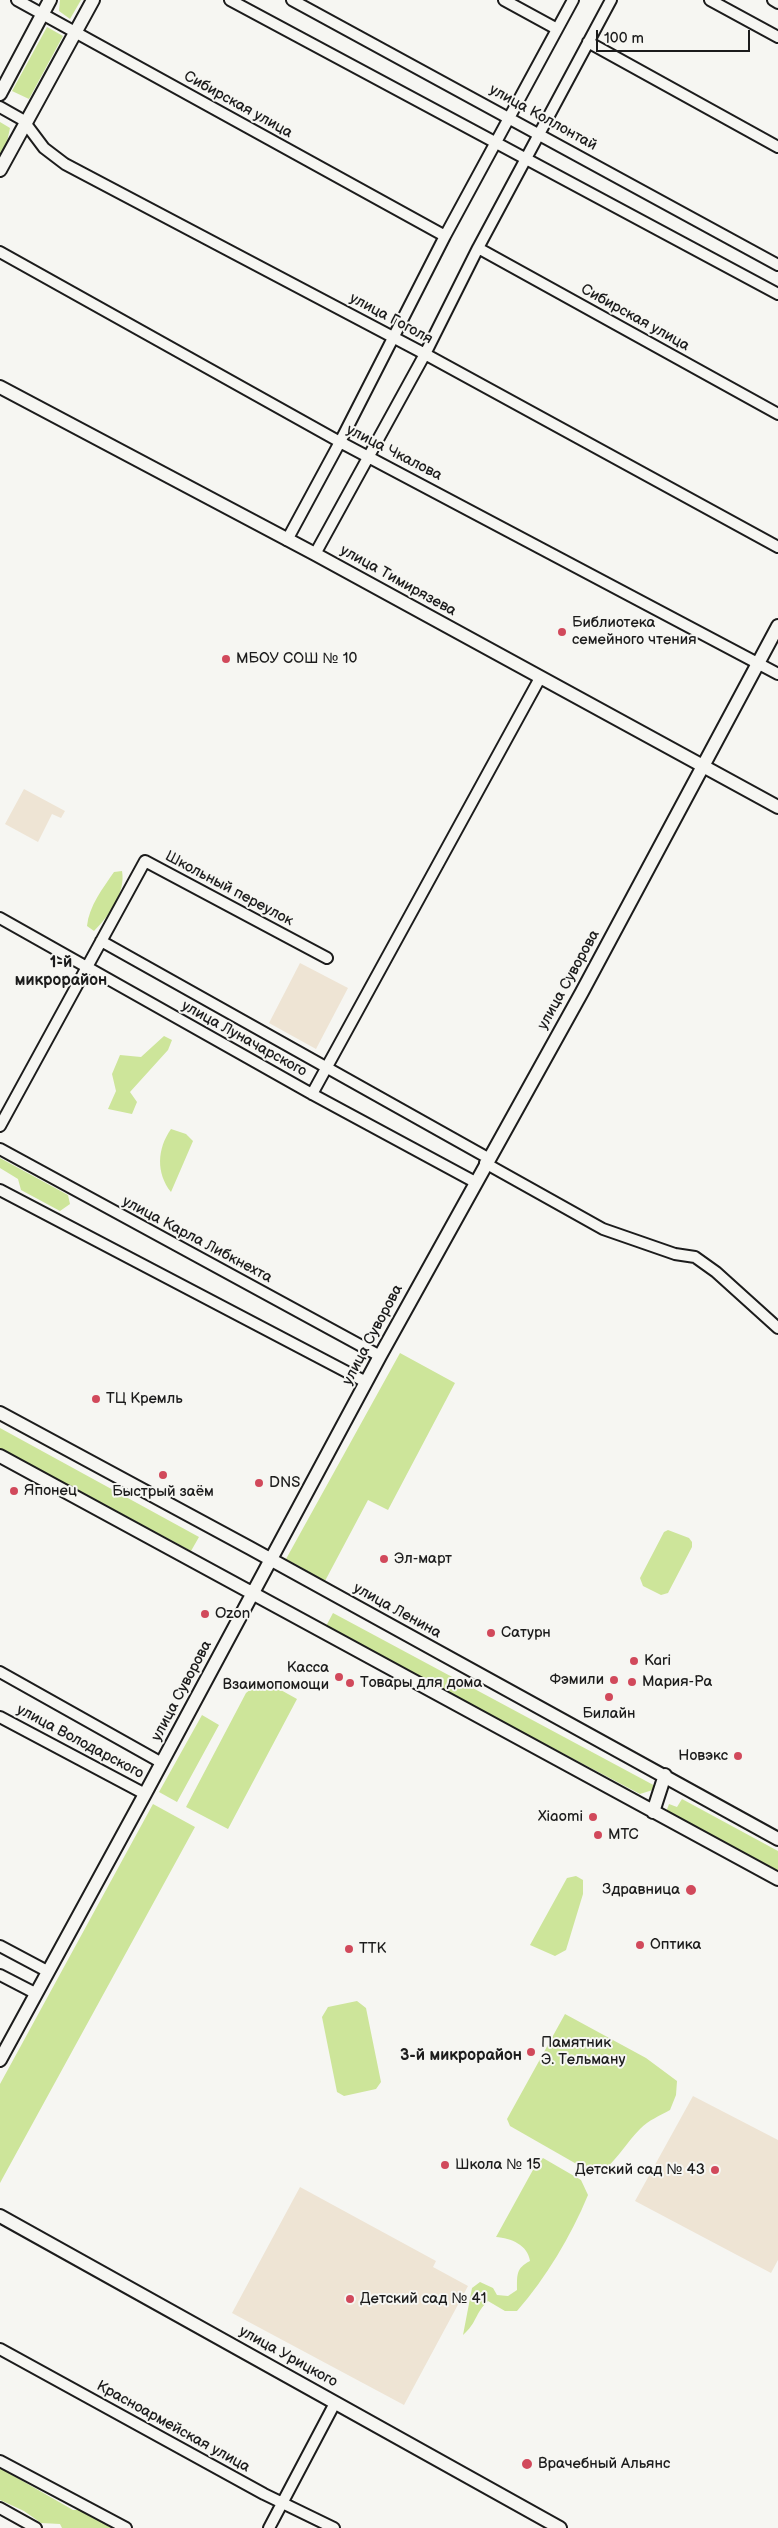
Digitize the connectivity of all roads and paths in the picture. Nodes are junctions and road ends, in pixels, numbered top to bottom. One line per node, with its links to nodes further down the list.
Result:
1 (17, 0): 12 (street, Сибирская улица)
2 (50, 0): 12 (street)
3 (93, 0): 14 (street)
4 (230, 0): 22 (street)
5 (292, 0): 19 (street, улица Коллонтай)
6 (504, 0): 13 (street)
7 (573, 0): 13 (street)
8 (611, 0): 16 (street)
9 (710, 0): 15 (street)
10 (773, 0): 11 (street)
11 (778, 2)
12 (42, 13): 14 (street, Сибирская улица); 17 (street)
13 (557, 29): 19 (street)
14 (76, 32): 20 (street); 26 (street, Сибирская улица)
15 (778, 37)
16 (588, 42): 21 (street); 23 (street)
17 (0, 94)
18 (0, 107): 20 (street, улица Гоголя)
19 (508, 116): 21 (street, улица Коллонтай); 22 (street)
20 (26, 123): 25 (street); 31 (street, улица Гоголя)
21 (539, 134): 24 (street); 29 (street, улица Коллонтай)
22 (495, 142): 24 (street); 26 (street)
23 (778, 147)
24 (526, 159): 27 (street); 30 (street)
25 (0, 170)
26 (445, 236): 31 (street)
27 (478, 248): 32 (street); 34 (street, Сибирская улица)
28 (0, 252): 35 (street, улица Чкалова)
29 (778, 265)
30 (778, 294)
31 (394, 337): 32 (street, улица Гоголя); 35 (street)
32 (426, 354): 36 (street); 38 (street, улица Гоголя)
33 (0, 387): 37 (street, улица Тимирязева)
34 (778, 414)
35 (340, 442): 36 (street, улица Чкалова); 37 (street)
36 (369, 456): 39 (street); 41 (street, улица Чкалова)
37 (287, 540): 39 (street, улица Тимирязева)
38 (778, 547)
39 (315, 554): 43 (street, улица Тимирязева)
40 (778, 626): 41 (street, улица Суворова)
41 (758, 662): 42 (street, улица Чкалова); 44 (street, улица Суворова)
42 (778, 674)
43 (540, 678): 44 (street, улица Тимирязева); 50 (street)
44 (702, 766): 45 (street, улица Тимирязева); 54 (street, улица Суворова)
45 (778, 807)
46 (0, 918): 49 (street, улица Луначарского)
47 (101, 941): 48 (street, Школьный переулок); 49 (street, Школьный переулок); 50 (street, улица Луначарского)
48 (327, 958)
49 (87, 968): 51 (street, улица Луначарского); 52 (street, Школьный переулок)
50 (327, 1068): 51 (street); 54 (street, улица Луначарского)
51 (312, 1094): 55 (street, улица Луначарского)
52 (0, 1126)
53 (0, 1150): 58 (street, улица Карла Либкнехта)
54 (487, 1160): 55 (street, улица Суворова); 57 (street, улица Луначарского)
55 (475, 1182): 58 (street, улица Суворова)
56 (0, 1190): 59 (street)
57 (778, 1328)
58 (380, 1356): 59 (street, улица Суворова)
59 (366, 1382): 62 (street, улица Суворова)
60 (0, 1413): 62 (street, улица Ленина)
61 (0, 1456): 63 (street)
62 (271, 1559): 63 (street, улица Суворова); 67 (street, улица Ленина)
63 (253, 1594): 66 (street, улица Суворова); 69 (street)
64 (0, 1672): 66 (street, улица Володарского)
65 (0, 1716): 68 (street, улица Володарского)
66 (162, 1763): 68 (street, улица Суворова)
67 (665, 1775): 69 (street); 70 (street, улица Ленина)
68 (146, 1794): 73 (street, улица Суворова)
69 (653, 1812): 71 (street)
70 (778, 1839)
71 (778, 1879)
72 (0, 1946): 73 (street)
73 (47, 1971): 75 (street, улица Суворова)
74 (0, 1975): 75 (street)
75 (35, 1993): 76 (street, улица Суворова)
76 (0, 2060)
77 (0, 2216): 79 (street, улица Урицкого)
78 (0, 2348): 81 (street, Красноармейская улица)
79 (335, 2402): 81 (street); 87 (street, улица Урицкого)
80 (0, 2461): 84 (street)
81 (282, 2504): 85 (street); 86 (street, Красноармейская улица)
82 (0, 2508): 83 (street)
83 (36, 2528)
84 (126, 2528)
85 (269, 2528)
86 (334, 2528)
87 (560, 2528)

